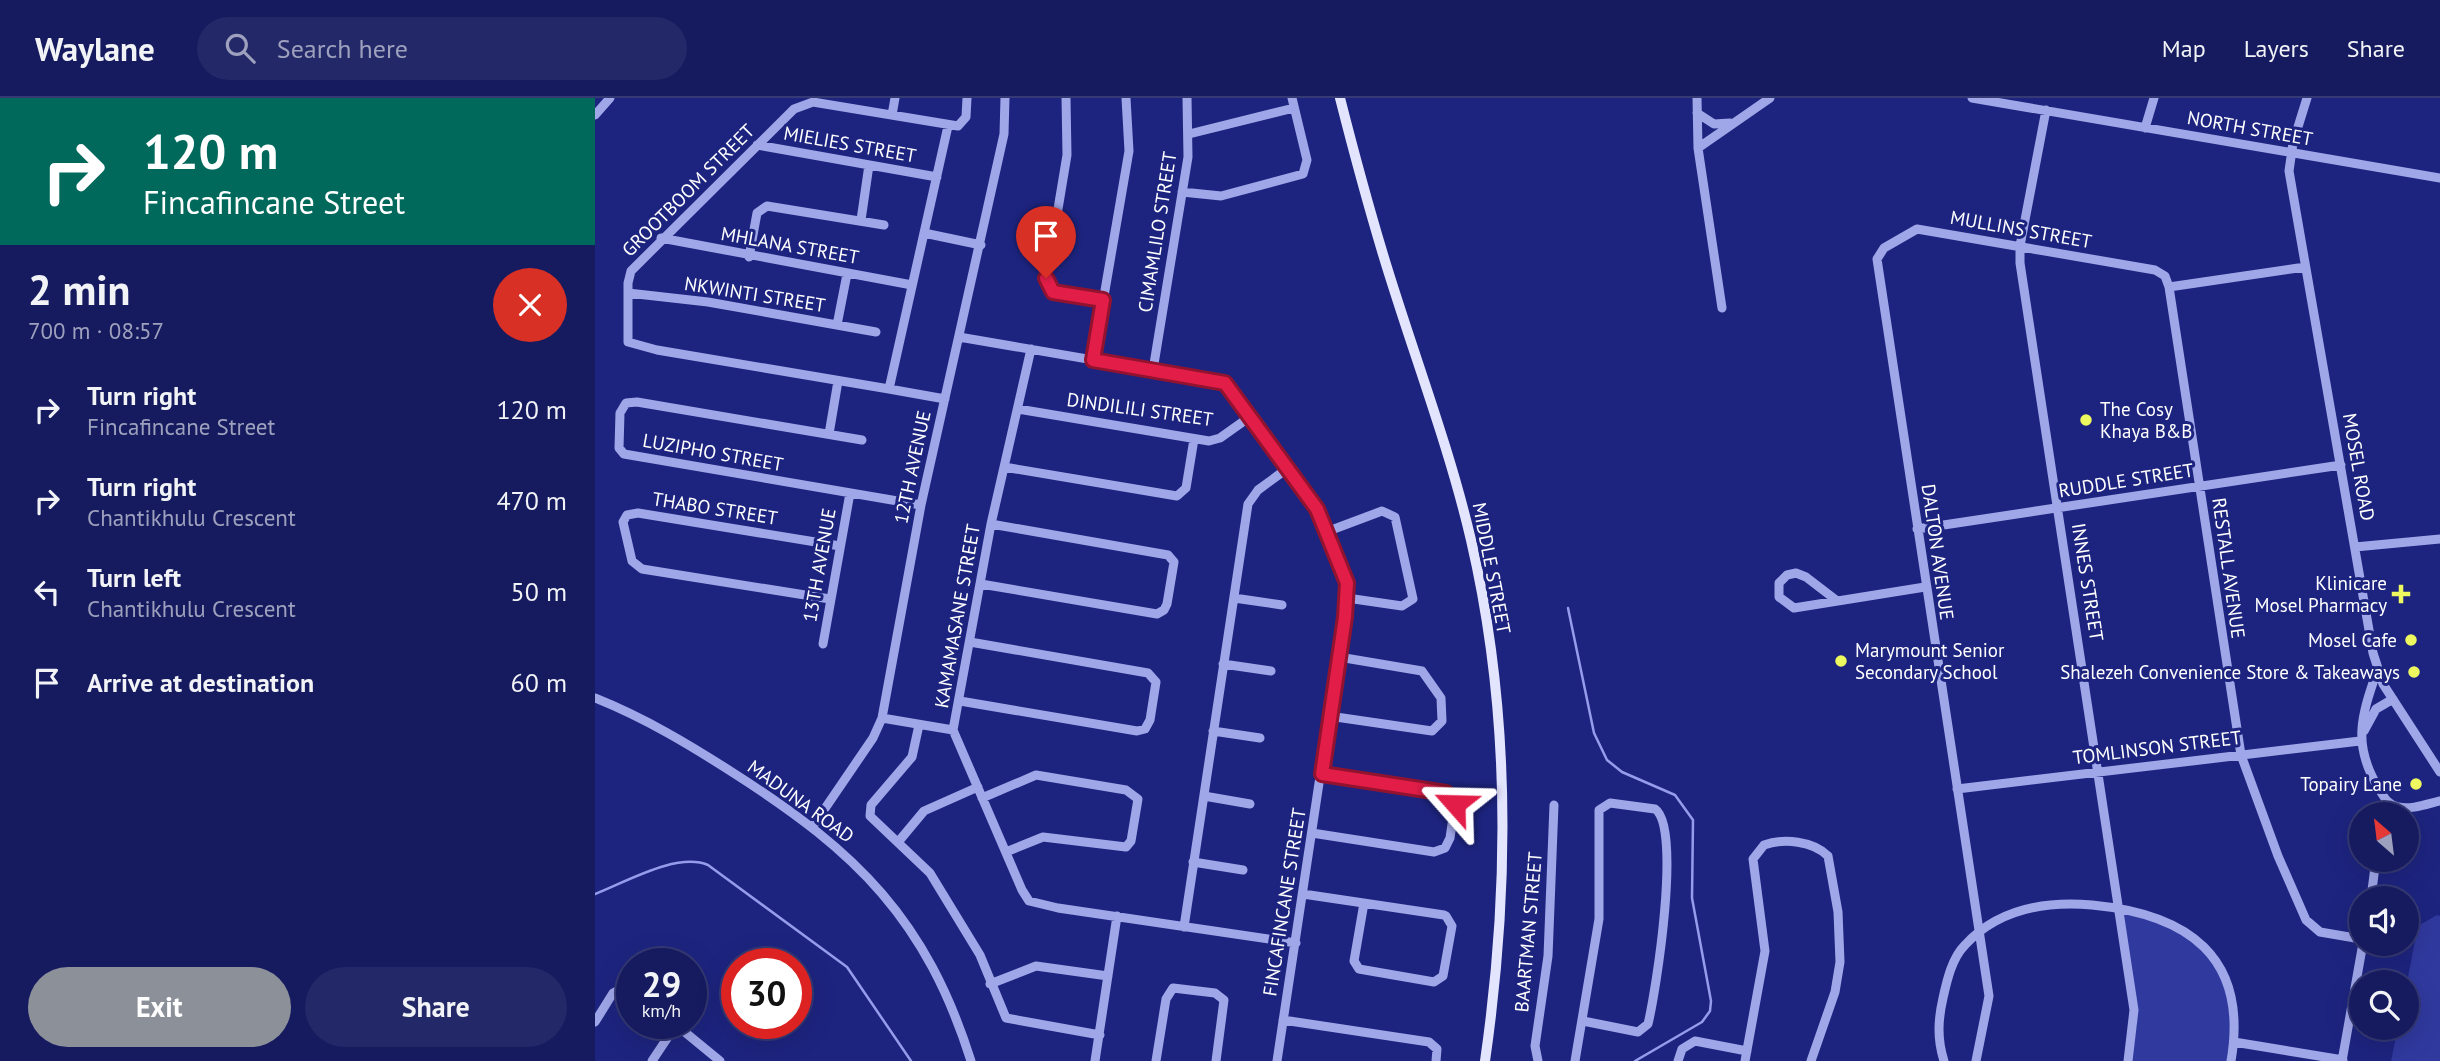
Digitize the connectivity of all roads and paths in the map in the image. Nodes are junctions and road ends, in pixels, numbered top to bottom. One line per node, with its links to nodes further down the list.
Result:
1 (610, 98): 19 (street)
2 (895, 98): 18 (street)
3 (967, 98): 21 (street)
4 (1005, 98): 35 (street, 12TH AVENUE)
5 (1066, 98): 45 (street)
6 (1126, 98): 45 (street)
7 (1187, 98): 23 (street, CIMAMLILO STREET)
8 (1292, 98): 15 (street)
9 (1341, 98): 145 (main road, MIDDLE STREET)
10 (1697, 98): 17 (street)
11 (1770, 98): 20 (street)
12 (1972, 98): 16 (street, NORTH STREET)
13 (2154, 98): 22 (street)
14 (2307, 98): 26 (street, MOSEL ROAD)
15 (1294, 108): 23 (street); 30 (street)
16 (2046, 110): 22 (street, NORTH STREET); 36 (street, INNES STREET)
17 (1696, 113): 20 (street); 25 (street)
18 (892, 115): 21 (street, GROOTBOOM STREET); 24 (street, GROOTBOOM STREET)
19 (595, 116)
20 (1736, 121): 25 (street)
21 (948, 126): 28 (street)
22 (2145, 128): 26 (street, NORTH STREET)
23 (1189, 134): 30 (street, CIMAMLILO STREET)
24 (757, 145): 27 (street, MIELIES STREET); 34 (street, GROOTBOOM STREET)
25 (1698, 148): 46 (street)
26 (2291, 152): 29 (street, NORTH STREET); 39 (street, MOSEL ROAD)
27 (869, 165): 28 (street, MIELIES STREET); 31 (street)
28 (937, 177): 33 (street)
29 (2440, 178)
30 (1182, 192): 52 (street, CIMAMLILO STREET)
31 (861, 220): 32 (street); 38 (street)
32 (884, 225)
33 (924, 233): 35 (street); 42 (street)
34 (661, 238): 38 (street, MHLANA STREET); 44 (street, GROOTBOOM STREET)
35 (981, 245): 49 (street, 12TH AVENUE)
36 (2020, 246): 37 (street, MULLINS STREET); 41 (street, MULLINS STREET); 67 (street, INNES STREET)
37 (1878, 255): 69 (street, DALTON AVENUE)
38 (749, 257): 40 (street, MHLANA STREET)
39 (2305, 267): 43 (street); 61 (street, MOSEL ROAD)
40 (847, 274): 42 (street, MHLANA STREET); 47 (street)
41 (2165, 276): 43 (street, RESTALL AVENUE)
42 (912, 285): 54 (street)
43 (2169, 287): 64 (street, RESTALL AVENUE)
44 (628, 293): 47 (street, NKWINTI STREET); 53 (street, GROOTBOOM STREET)
45 (1103, 300): 51 (street)
46 (1722, 308)
47 (837, 325): 48 (street, NKWINTI STREET)
48 (876, 332)
49 (959, 337): 50 (street, FINCAFINCANE STREET); 55 (street, 12TH AVENUE)
50 (1031, 349): 51 (street, FINCAFINCANE STREET); 56 (street, KAMAMASANE STREET)
51 (1093, 360): 52 (street, FINCAFINCANE STREET)
52 (1153, 370): 57 (street, FINCAFINCANE STREET)
53 (838, 381): 54 (street, GROOTBOOM STREET); 58 (street)
54 (889, 389): 55 (street, GROOTBOOM STREET)
55 (945, 399): 66 (street, 12TH AVENUE)
56 (1018, 409): 59 (street, DINDILILI STREET); 62 (street, KAMAMASANE STREET)
57 (1251, 416): 59 (street, DINDILILI STREET); 63 (street, FINCAFINCANE STREET)
58 (829, 434): 60 (street, LUZIPHO STREET); 65 (street, LUZIPHO STREET)
59 (1194, 439): 62 (street)
60 (862, 440)
61 (2341, 465): 64 (street, RUDDLE STREET); 73 (street, MOSEL ROAD)
62 (1004, 467): 68 (street, KAMAMASANE STREET)
63 (1288, 468): 70 (street, FINCAFINCANE STREET); 76 (street)
64 (2200, 487): 67 (street, RUDDLE STREET); 97 (street, RESTALL AVENUE)
65 (850, 493): 66 (street, LUZIPHO STREET); 72 (street, 13TH AVENUE)
66 (921, 505): 91 (street, 12TH AVENUE)
67 (2059, 508): 69 (street, RUDDLE STREET); 98 (street, INNES STREET)
68 (991, 524): 74 (street, KAMAMASANE STREET); 74 (street)
69 (1917, 529): 75 (street, DALTON AVENUE)
70 (1326, 532): 77 (street, FINCAFINCANE STREET); 77 (street)
71 (2440, 539): 73 (street)
72 (840, 546): 78 (street, 13TH AVENUE); 78 (street, THABO STREET)
73 (2355, 548): 86 (street, MOSEL ROAD)
74 (981, 584): 81 (street, KAMAMASANE STREET)
75 (1925, 587): 79 (street); 102 (street, DALTON AVENUE)
76 (1234, 598): 80 (street); 84 (street)
77 (1347, 598): 83 (street, FINCAFINCANE STREET)
78 (830, 599): 82 (street, 13TH AVENUE)
79 (1836, 600): 79 (street)
80 (1282, 605)
81 (970, 642): 89 (street, KAMAMASANE STREET); 89 (street)
82 (823, 643)
83 (1339, 657): 90 (street, FINCAFINCANE STREET); 90 (street)
84 (1223, 664): 85 (street); 94 (street)
85 (1271, 671)
86 (2377, 671): 87 (street, MOSEL ROAD); 96 (street)
87 (2393, 699): 96 (street); 99 (street, MOSEL ROAD)
88 (599, 700): 111 (street, MADUNA ROAD)
89 (960, 701): 93 (street, KAMAMASANE STREET)
90 (1329, 716): 100 (street, FINCAFINCANE STREET)
91 (882, 718): 92 (street); 111 (street, 12TH AVENUE)
92 (919, 725): 93 (street); 113 (street)
93 (953, 730): 101 (street, KAMAMASANE STREET)
94 (1213, 731): 95 (street); 103 (street)
95 (1259, 737)
96 (2360, 737): 97 (street, TOMLINSON STREET); 105 (street)
97 (2241, 755): 98 (street, TOMLINSON STREET); 123 (street, RESTALL AVENUE)
98 (2099, 772): 102 (street, TOMLINSON STREET); 119 (street, INNES STREET)
99 (2440, 772)
100 (1322, 774): 112 (street, FINCAFINCANE STREET); 112 (street)
101 (978, 786): 104 (street, KAMAMASANE STREET); 113 (street)
102 (1957, 789): 122 (street, DALTON AVENUE)
103 (1203, 796): 108 (street); 115 (street)
104 (982, 797): 114 (street, KAMAMASANE STREET); 114 (street)
105 (2386, 800): 107 (street)
106 (2440, 801): 110 (street)
107 (2389, 802)
108 (1250, 804)
109 (1554, 805): 146 (street, BAARTMAN STREET)
110 (2419, 806)
111 (813, 826): 139 (street, MADUNA ROAD)
112 (1312, 834): 117 (street, FINCAFINCANE STREET)
113 (899, 841): 127 (street)
114 (1006, 852): 120 (street, KAMAMASANE STREET)
115 (1193, 862): 116 (street); 121 (street)
116 (1243, 870)
117 (1303, 894): 118 (street); 124 (street, FINCAFINCANE STREET)
118 (1364, 903): 118 (street)
119 (2118, 908): 122 (street); 135 (street); 153 (street, INNES STREET)
120 (1117, 916): 121 (street, KAMAMASANE STREET); 126 (street)
121 (1184, 927): 124 (street, KAMAMASANE STREET)
122 (1977, 934): 151 (street); 152 (street, DALTON AVENUE)
123 (2349, 937)
124 (1296, 943): 129 (street, FINCAFINCANE STREET)
125 (2361, 956): 155 (street)
126 (1108, 976): 127 (street); 132 (street)
127 (990, 984): 132 (street)
128 (616, 991): 131 (street)
129 (1283, 1020): 143 (street, FINCAFINCANE STREET); 144 (street)
130 (1583, 1021): 130 (street); 147 (street)
131 (595, 1022)
132 (1100, 1035): 140 (street)
133 (666, 1039): 137 (street)
134 (694, 1039): 138 (street)
135 (2234, 1042): 154 (street); 155 (street)
136 (1747, 1051): 148 (street); 149 (street); 150 (street)
137 (652, 1061)
138 (720, 1061)
139 (971, 1061)
140 (1095, 1061)
141 (1156, 1061): 142 (street)
142 (1216, 1061)
143 (1277, 1061)
144 (1436, 1061)
145 (1485, 1061)
146 (1538, 1061)
147 (1575, 1061)
148 (1678, 1061)
149 (1745, 1061)
150 (1811, 1061)
151 (1944, 1061)
152 (1976, 1061)
153 (2128, 1061)
154 (2231, 1061)
155 (2342, 1061)

